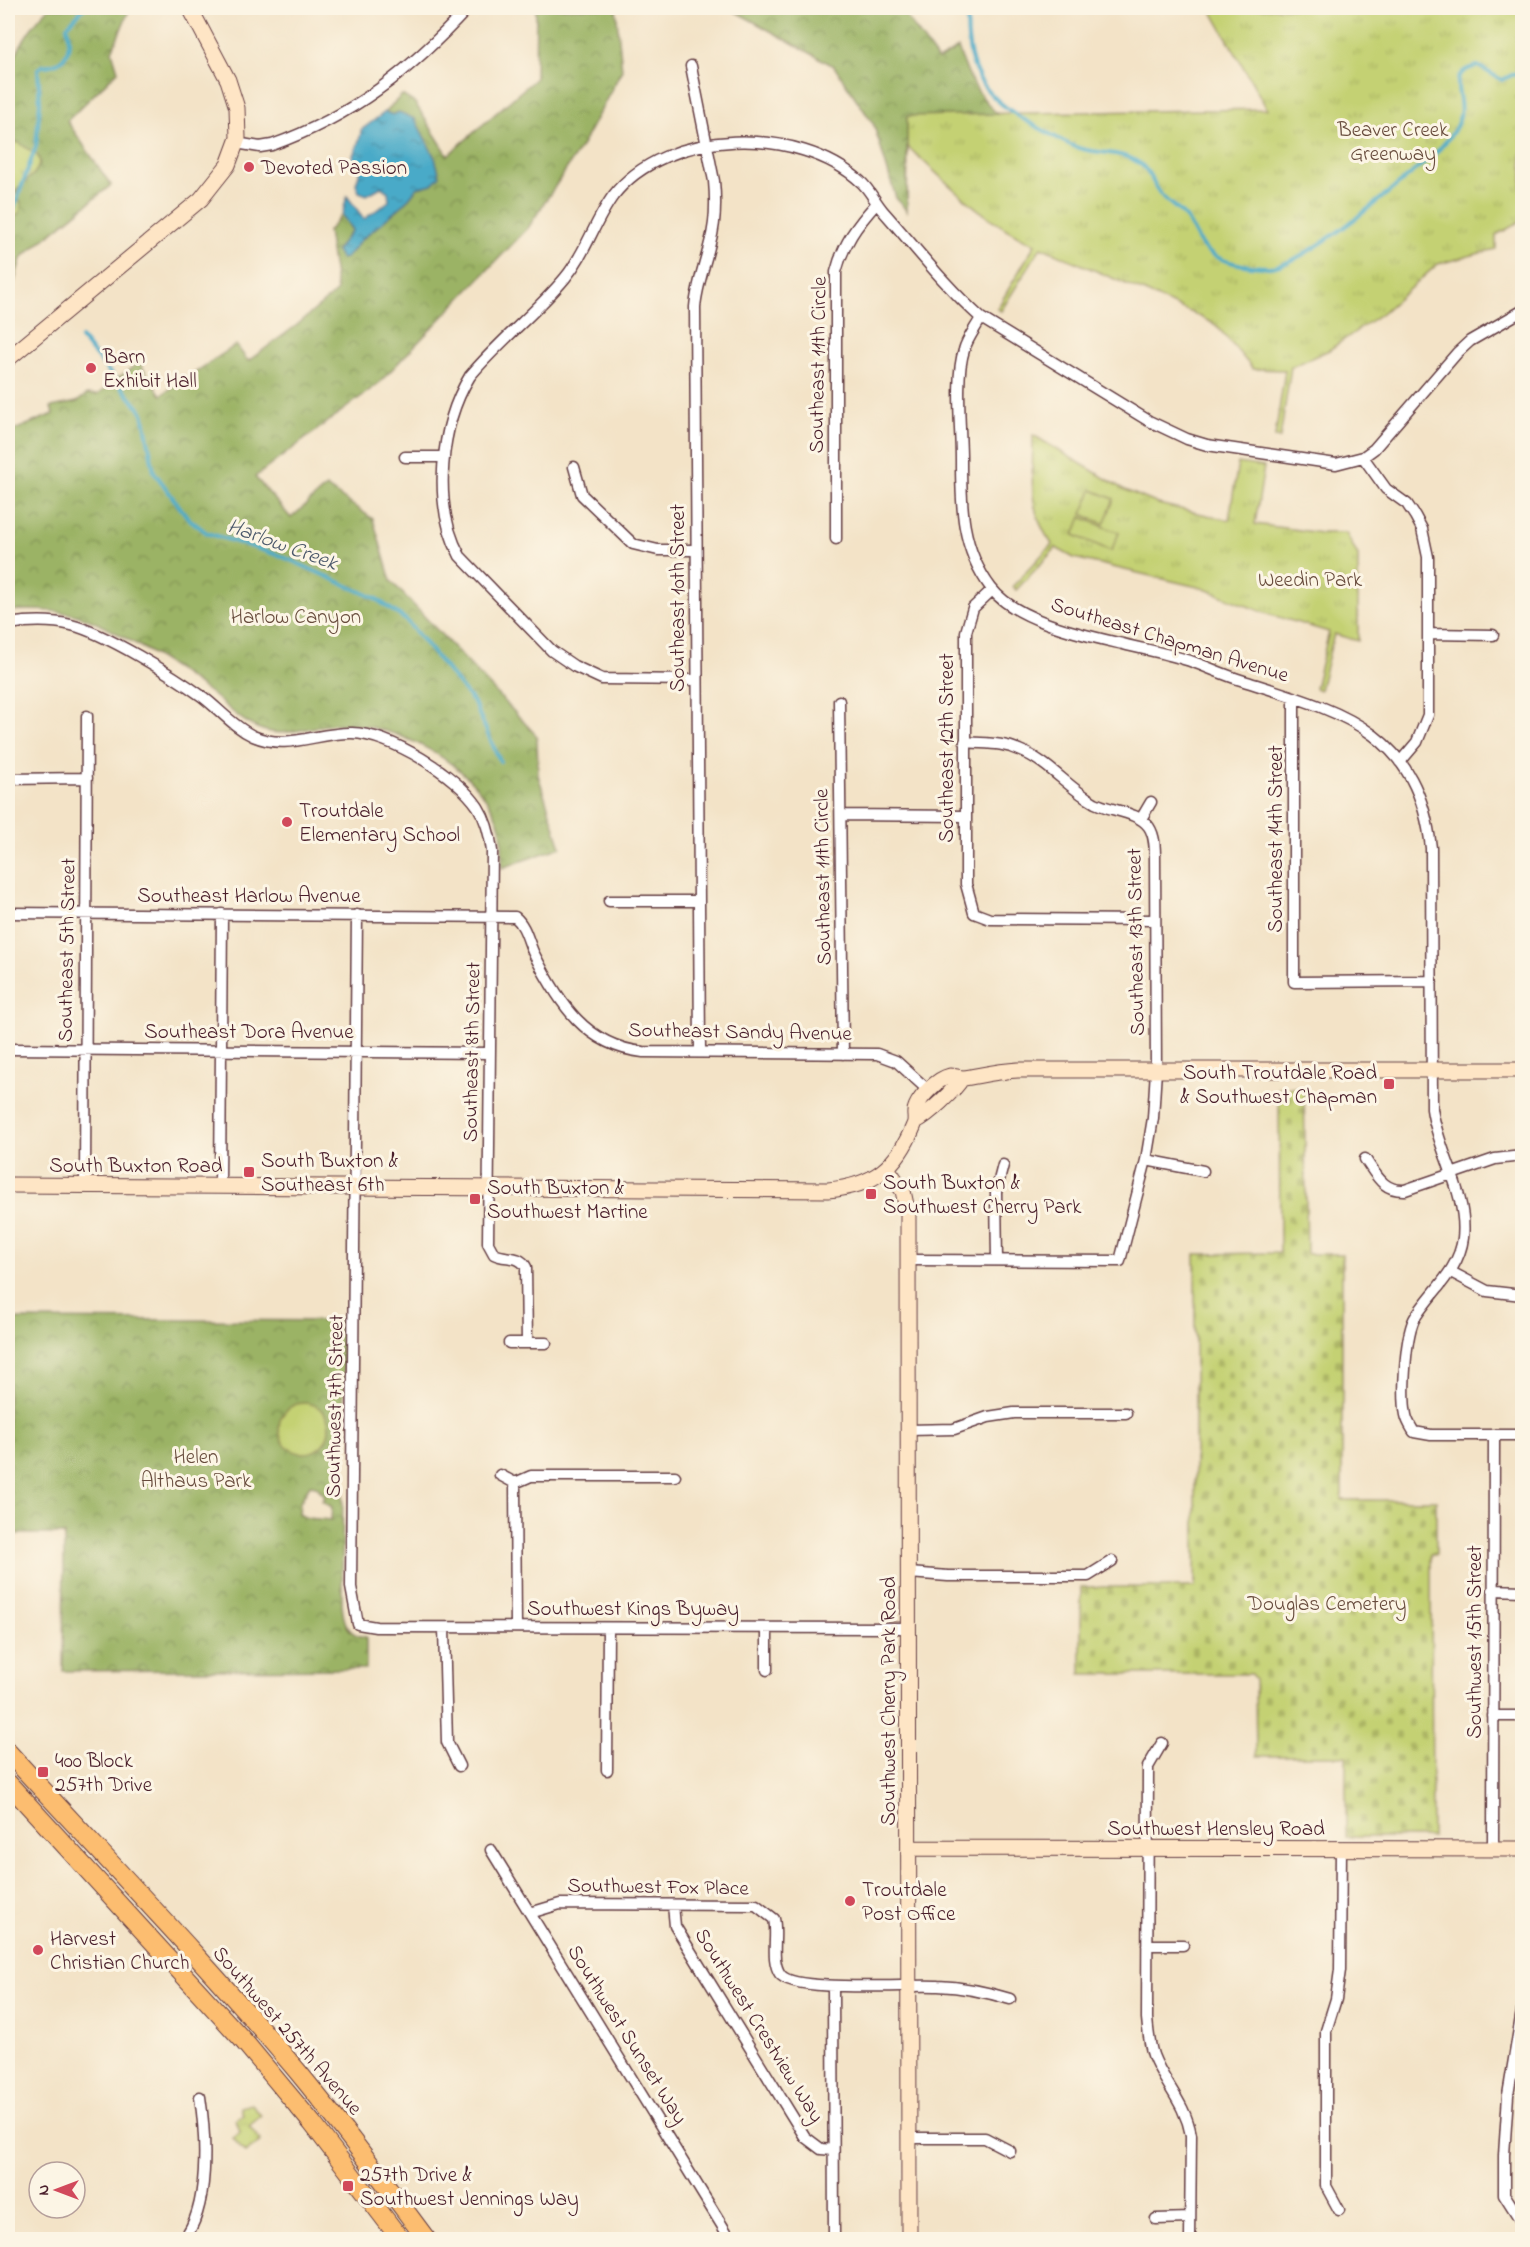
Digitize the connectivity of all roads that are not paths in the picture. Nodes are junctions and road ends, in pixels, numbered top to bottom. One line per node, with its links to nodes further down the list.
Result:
1 (190, 8): 4 (street)
2 (468, 8): 4 (street)
3 (691, 66): 5 (street, Southeast 10th Street)
4 (236, 143): 9 (street)
5 (708, 146): 6 (street); 11 (street); 15 (street, Southeast 10th Street)
6 (877, 203): 8 (street); 14 (street, Southeast 11th Circle)
7 (1522, 311): 12 (street)
8 (981, 318): 12 (street); 16 (street, Southeast Chapman Avenue)
9 (8, 359)
10 (405, 457): 11 (street)
11 (444, 457): 20 (street)
12 (1363, 457): 18 (street)
13 (574, 467): 15 (street)
14 (836, 539)
15 (696, 550): 20 (street, Southeast 10th Street)
16 (992, 590): 21 (street, Southeast Chapman Avenue); 24 (street, Southeast 12th Street)
17 (8, 624): 38 (street)
18 (1429, 634): 19 (street); 25 (street)
19 (1493, 635)
20 (697, 680): 33 (street, Southeast 10th Street)
21 (1294, 697): 25 (street, Southeast Chapman Avenue); 40 (street, Southeast 14th Street)
22 (839, 701): 29 (street, Southeast 11th Circle)
23 (87, 716): 27 (street, Southeast 5th Street)
24 (965, 742): 30 (street, Southeast 12th Street); 31 (street)
25 (1400, 762): 40 (street, Southeast Chapman Avenue)
26 (8, 778): 27 (street)
27 (87, 778): 35 (street, Southeast 5th Street)
28 (1152, 801): 31 (street)
29 (841, 815): 30 (street); 47 (street, Southeast 11th Circle)
30 (965, 816): 39 (street, Southeast 12th Street)
31 (1141, 819): 39 (street, Southeast 13th Street)
32 (609, 901): 33 (street)
33 (698, 901): 45 (street, Southeast 10th Street)
34 (8, 913): 35 (street, Southeast Harlow Avenue)
35 (87, 914): 36 (street, Southeast Harlow Avenue); 42 (street, Southeast 5th Street)
36 (222, 914): 37 (street, Southeast Harlow Avenue); 43 (street)
37 (357, 915): 38 (street, Southeast Harlow Avenue); 44 (street, Southwest 7th Street)
38 (491, 916): 45 (street, Southeast Sandy Avenue); 46 (street, Southeast 8th Street)
39 (1155, 920): 48 (street, Southeast 13th Street)
40 (1432, 981): 49 (street, Southeast Chapman Avenue)
41 (8, 1049): 42 (street, Southeast Dora Avenue)
42 (85, 1050): 43 (street, Southeast Dora Avenue); 62 (street, Southeast 5th Street)
43 (221, 1050): 44 (street, Southeast Dora Avenue); 63 (street)
44 (356, 1051): 46 (street, Southeast Dora Avenue); 64 (street, Southwest 7th Street)
45 (700, 1052): 47 (street, Southeast Sandy Avenue)
46 (490, 1053): 65 (street, Southeast 8th Street)
47 (843, 1053): 52 (street, Southeast Sandy Avenue)
48 (1156, 1070): 49 (street); 51 (street); 56 (street, Southeast 13th Street)
49 (1432, 1070): 50 (street); 60 (street, Southeast Chapman Avenue)
50 (1522, 1070)
51 (962, 1078): 52 (street); 53 (street, South Buxton Road)
52 (929, 1091): 53 (street, South Buxton Road)
53 (916, 1121): 58 (street, South Buxton Road)
54 (1522, 1156): 60 (street)
55 (1365, 1159): 60 (street)
56 (1146, 1160): 59 (street); 67 (street, Southeast 13th Street)
57 (1003, 1166): 67 (street)
58 (887, 1168): 65 (street, South Buxton Road); 66 (street, Southwest Cherry Park Road)
59 (1203, 1171)
60 (1451, 1175): 68 (street, Southeast Chapman Avenue)
61 (8, 1185): 62 (street, South Buxton Road)
62 (85, 1185): 63 (street, South Buxton Road)
63 (220, 1186): 64 (street, South Buxton Road)
64 (357, 1187): 65 (street, South Buxton Road); 84 (street, Southwest 7th Street)
65 (489, 1188): 71 (street, Southeast 8th Street)
66 (908, 1260): 67 (street); 74 (street, Southwest Cherry Park Road)
67 (996, 1260)
68 (1450, 1272): 69 (street); 75 (street, Southeast Chapman Avenue)
69 (1522, 1295)
70 (509, 1343): 71 (street)
71 (527, 1343): 72 (street)
72 (546, 1343)
73 (1126, 1413): 74 (street)
74 (909, 1430): 81 (street, Southwest Cherry Park Road)
75 (1494, 1435): 76 (street); 82 (street, Southwest 15th Street)
76 (1522, 1435)
77 (500, 1475): 79 (street)
78 (675, 1476): 79 (street)
79 (515, 1483): 85 (street)
80 (1112, 1561): 81 (street)
81 (909, 1573): 89 (street, Southwest Cherry Park Road)
82 (1493, 1590): 83 (street); 91 (street, Southwest 15th Street)
83 (1522, 1591)
84 (358, 1624): 86 (street, Southwest Kings Byway)
85 (516, 1627): 86 (street, Southwest Kings Byway); 87 (street, Southwest Kings Byway)
86 (444, 1628): 95 (street)
87 (608, 1628): 88 (street, Southwest Kings Byway); 96 (street)
88 (767, 1628): 89 (street, Southwest Kings Byway); 90 (street)
89 (908, 1628): 98 (street, Southwest Cherry Park Road)
90 (767, 1670)
91 (1493, 1716): 92 (street); 101 (street, Southwest 15th Street)
92 (1522, 1716)
93 (1162, 1743): 99 (street)
94 (8, 1752): 122 (main road, Southwest 257th Avenue)
95 (459, 1766)
96 (607, 1770)
97 (8, 1783): 121 (main road, Southwest 257th Avenue)
98 (909, 1848): 99 (street, Southwest Hensley Road); 108 (street, Southwest Cherry Park Road)
99 (1148, 1848): 100 (street, Southwest Hensley Road); 106 (street)
100 (1341, 1849): 101 (street, Southwest Hensley Road); 116 (street)
101 (1493, 1849): 102 (street, Southwest Hensley Road)
102 (1522, 1849)
103 (491, 1850): 105 (street, Southwest Sunset Way)
104 (673, 1905): 105 (street, Southwest Fox Place); 109 (street, Southwest Fox Place); 114 (street, Southwest Crestview Way)
105 (530, 1913): 123 (street, Southwest Sunset Way)
106 (1148, 1945): 107 (street); 118 (street)
107 (1183, 1945)
108 (908, 1985): 109 (street, Southwest Fox Place); 110 (street, Southwest Fox Place); 113 (street, Southwest Cherry Park Road)
109 (833, 1986): 114 (street)
110 (1010, 1999)
111 (1522, 2011): 119 (street)
112 (200, 2097): 120 (street)
113 (909, 2138): 115 (street); 125 (street, Southwest Cherry Park Road)
114 (833, 2150): 124 (street)
115 (1010, 2151)
116 (1339, 2210)
117 (1156, 2218): 118 (street)
118 (1190, 2218): 126 (street)
119 (1521, 2221)
120 (183, 2240)
121 (401, 2240)
122 (427, 2240)
123 (731, 2240)
124 (834, 2240)
125 (909, 2240)
126 (1190, 2240)

